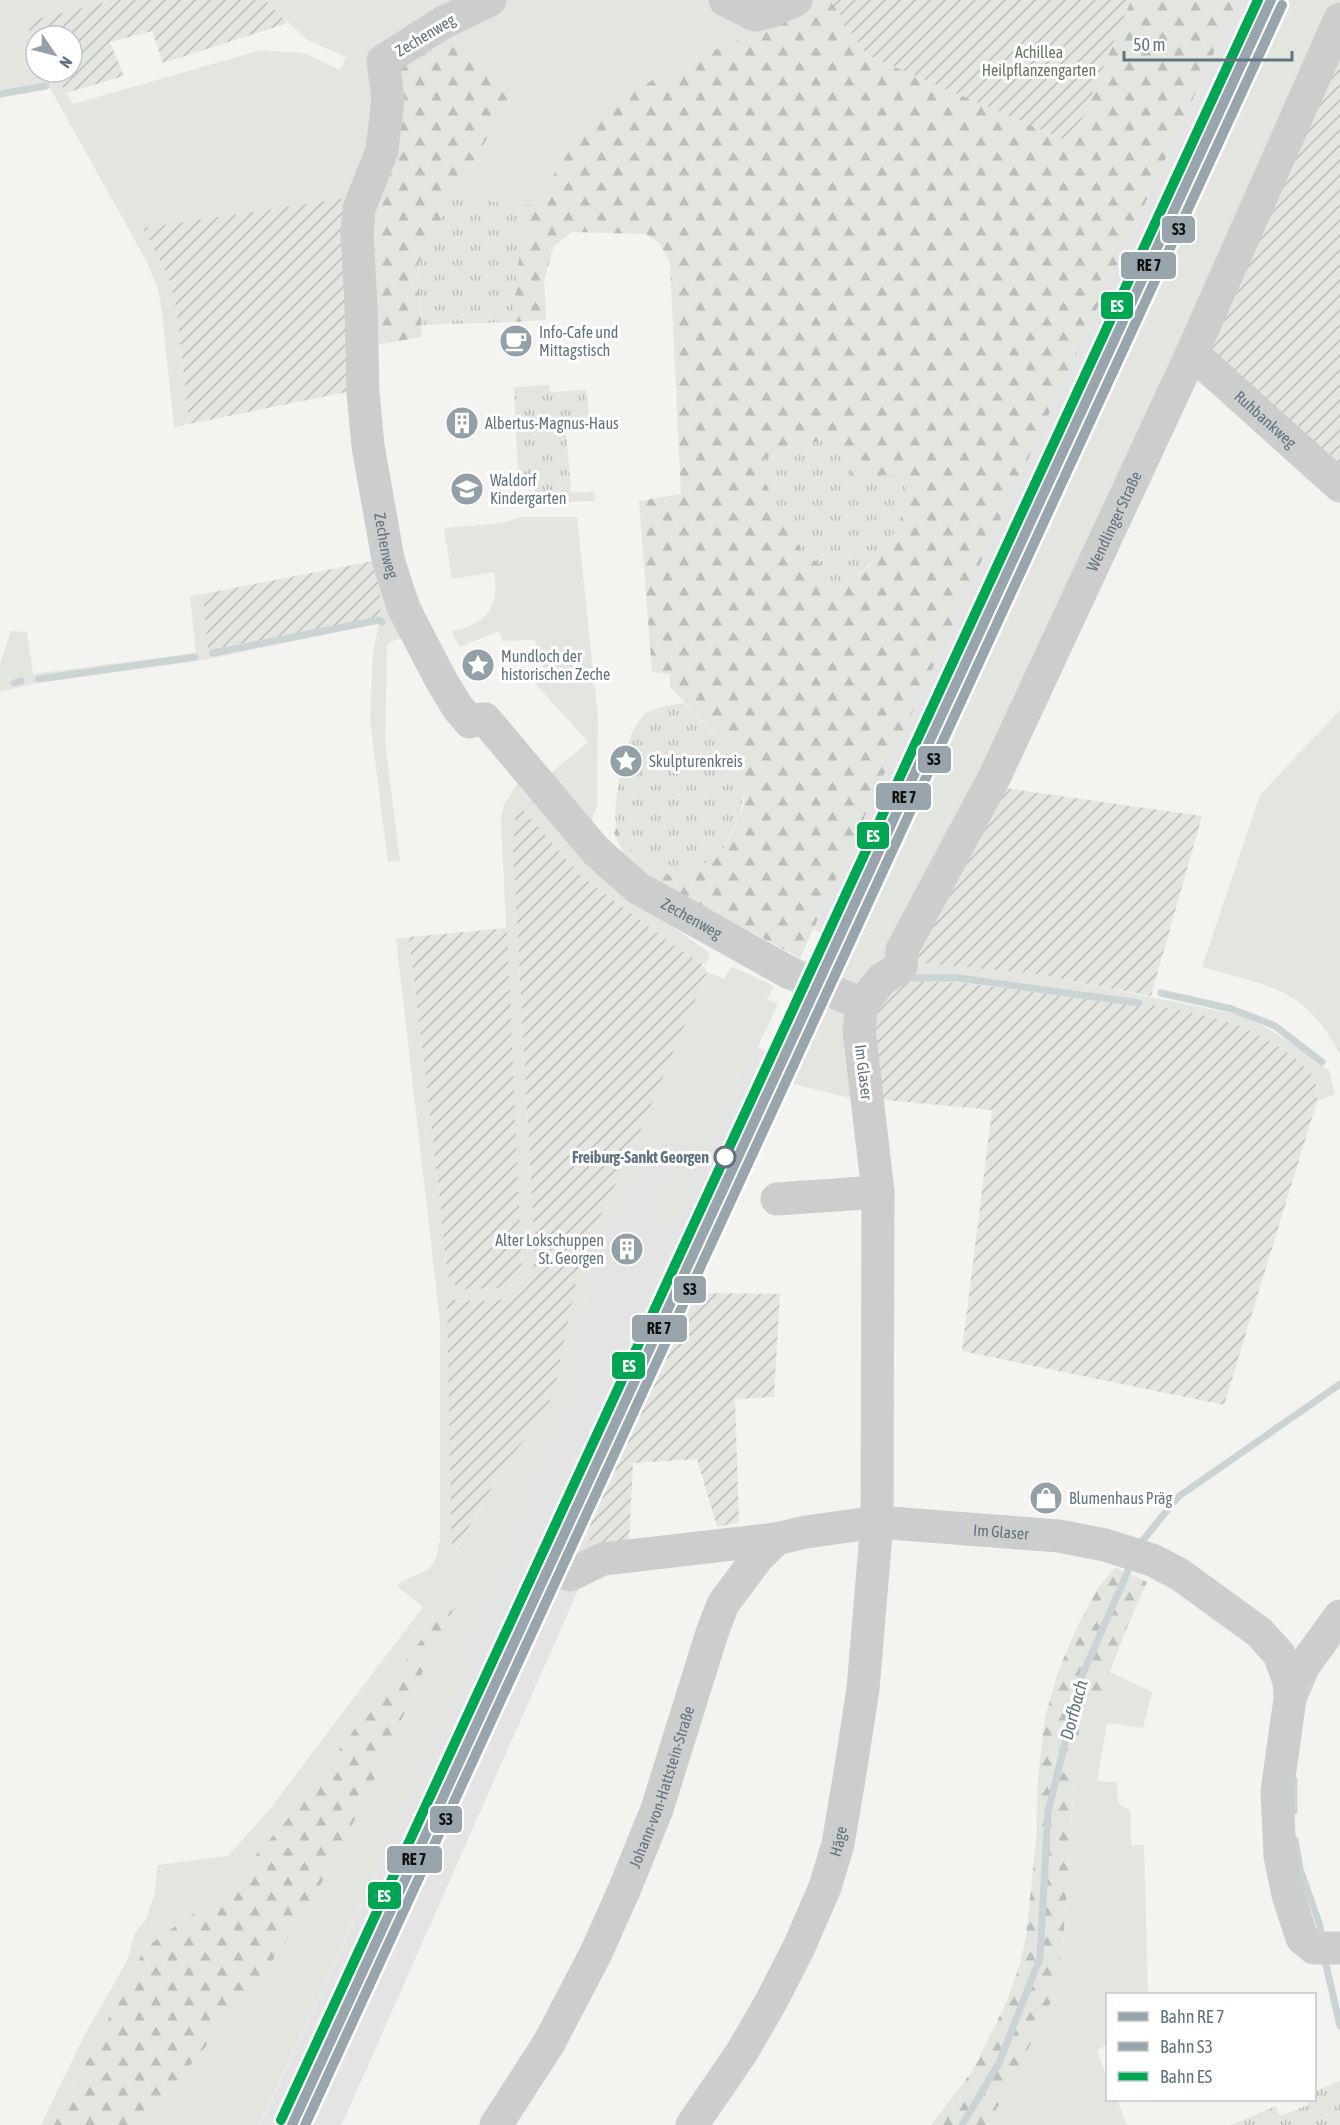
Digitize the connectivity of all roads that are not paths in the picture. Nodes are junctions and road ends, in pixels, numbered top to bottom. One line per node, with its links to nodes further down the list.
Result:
1 (489, 0): 7 (street, Zechenweg)
2 (725, 0): 3 (street)
3 (796, 0)
4 (1340, 20): 5 (street, Wendlinger Straße)
5 (1192, 353): 6 (street, Ruhbankweg); 9 (street, Wendlinger Straße)
6 (1340, 486)
7 (788, 972)
8 (830, 990): 9 (street)
9 (862, 1004): 10 (street, Im Glaser)
10 (878, 1192): 11 (street); 12 (street, Im Glaser)
11 (777, 1199)
12 (877, 1522): 13 (street); 16 (street, Im Glaser); 19 (street, Häge)
13 (776, 1539): 14 (street); 18 (street, Johann-von-Hattstein-Straße)
14 (570, 1575)
15 (1340, 1616): 16 (street)
16 (1289, 1681): 17 (street, Im Glaser)
17 (1331, 1948)
18 (496, 2125)
19 (692, 2125)

